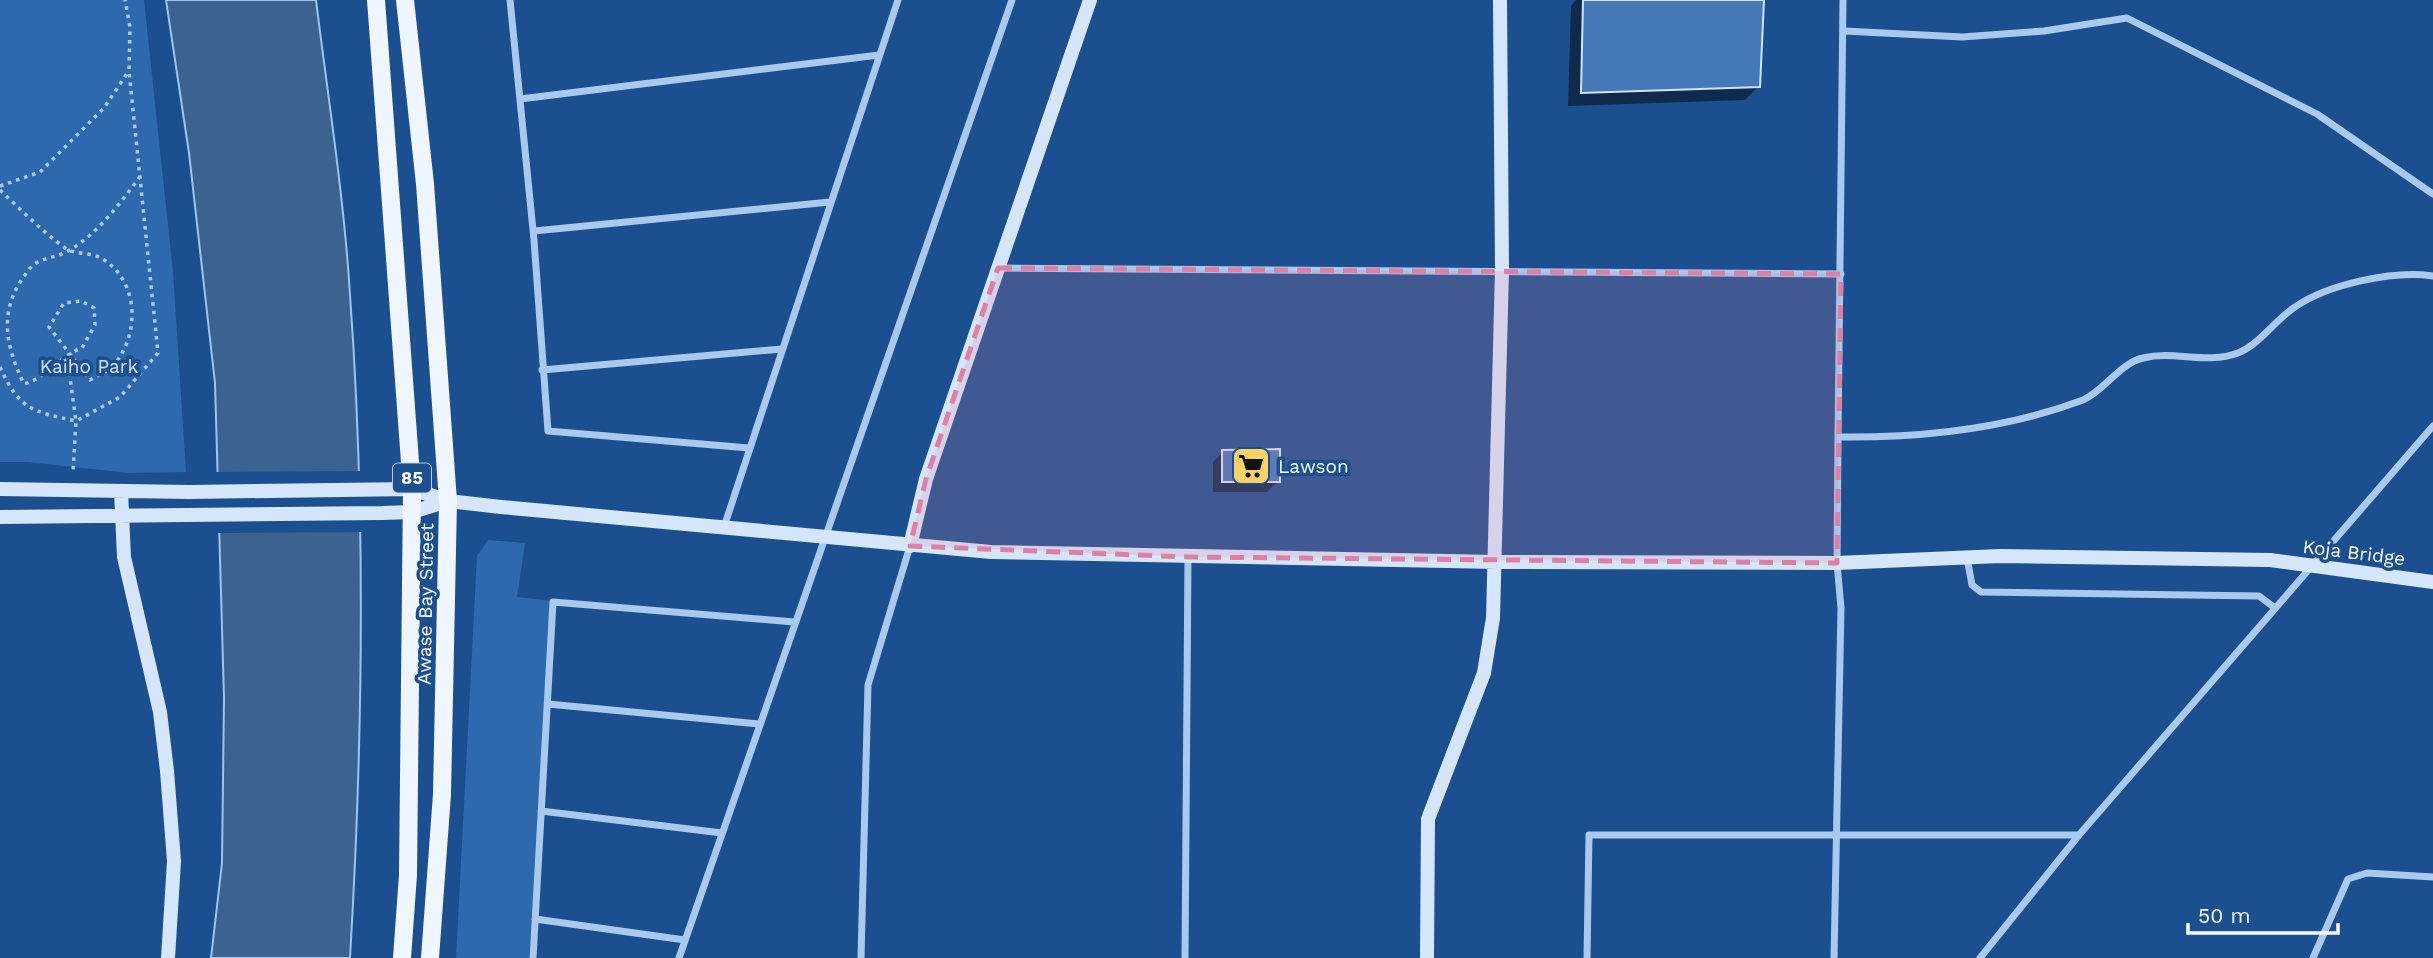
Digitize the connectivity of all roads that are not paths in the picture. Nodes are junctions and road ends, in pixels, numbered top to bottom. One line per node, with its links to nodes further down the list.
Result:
1 (376, 0): 25 (main road, Awase Bay Street / 85)
2 (405, 0): 27 (main road, Awase Bay Street / 85)
3 (509, 0): 11 (street)
4 (898, 0): 10 (street)
5 (1012, 0): 32 (street)
6 (1090, 0): 15 (street)
7 (1500, 0): 16 (street)
8 (1843, 0): 9 (street)
9 (1844, 31): 12 (street); 17 (street)
10 (879, 55): 11 (street); 13 (street)
11 (520, 99): 14 (street)
12 (2433, 194)
13 (830, 202): 14 (street); 19 (street)
14 (534, 231): 20 (street)
15 (998, 268): 16 (street); 33 (street)
16 (1502, 270): 17 (street); 36 (street)
17 (1841, 274): 22 (street)
18 (2433, 276): 22 (street)
19 (782, 349): 20 (street); 23 (street)
20 (542, 370): 23 (street)
21 (2433, 426): 39 (street)
22 (1838, 437): 37 (street)
23 (748, 448): 31 (street)
24 (0, 489): 26 (street)
25 (412, 489): 26 (street); 27 (street); 28 (main road, Awase Bay Street / 85)
26 (121, 491): 29 (street)
27 (448, 501): 28 (street); 31 (street, Koja Bridge); 52 (main road, Awase Bay Street / 85)
28 (412, 512): 29 (street); 51 (main road, Awase Bay Street / 85)
29 (122, 516): 30 (street); 50 (street)
30 (0, 517)
31 (724, 527): 32 (street, Koja Bridge)
32 (823, 537): 33 (street, Koja Bridge); 40 (street)
33 (910, 546): 34 (street, Koja Bridge); 55 (street)
34 (1188, 557): 36 (street, Koja Bridge); 56 (street)
35 (1967, 558): 37 (street, Koja Bridge); 38 (street, Koja Bridge, bridge); 39 (street)
36 (1497, 562): 37 (street, Koja Bridge); 57 (street)
37 (1838, 563): 45 (street)
38 (2433, 582)
39 (2275, 608): 46 (street)
40 (794, 622): 41 (street); 42 (street)
41 (548, 704): 42 (street); 43 (street)
42 (760, 724): 44 (street)
43 (541, 811): 44 (street); 48 (street)
44 (722, 833): 49 (street)
45 (1837, 835): 46 (street); 58 (street); 59 (street)
46 (2079, 835): 60 (street)
47 (2433, 877): 61 (street)
48 (535, 919): 49 (street); 53 (street)
49 (685, 940): 54 (street)
50 (168, 958)
51 (402, 958)
52 (430, 958)
53 (533, 958)
54 (679, 958)
55 (860, 958)
56 (1185, 958)
57 (1427, 958)
58 (1587, 958)
59 (1835, 958)
60 (1980, 958)
61 (2313, 958)

